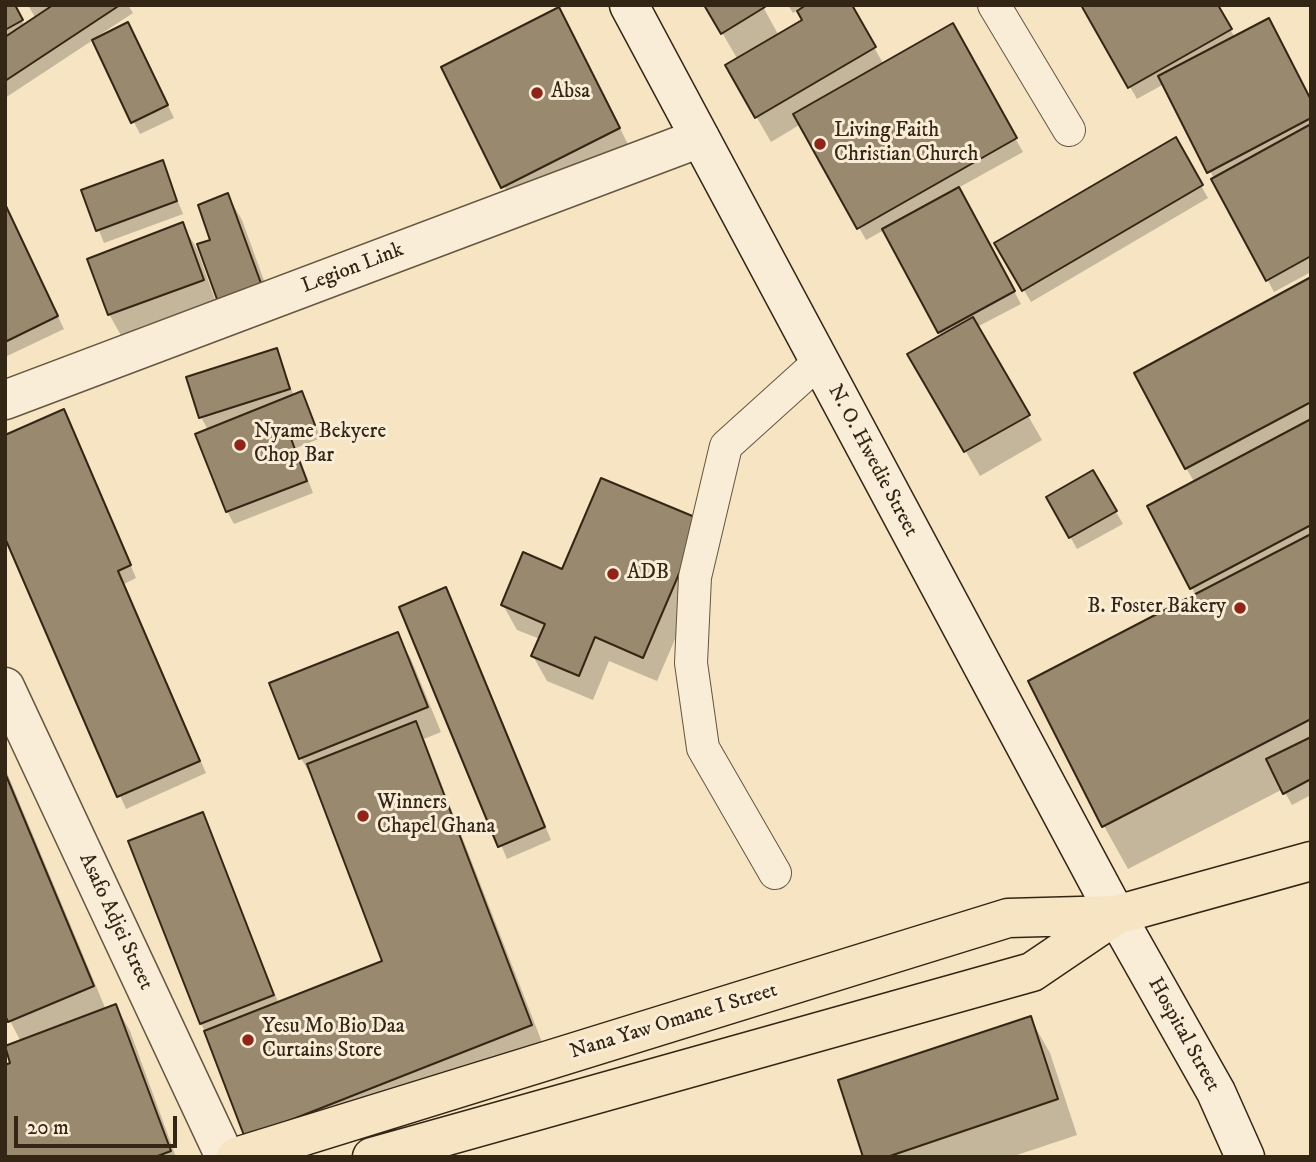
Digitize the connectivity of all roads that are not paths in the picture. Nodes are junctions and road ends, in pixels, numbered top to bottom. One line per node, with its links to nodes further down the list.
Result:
1 (629, 5): 4 (street, N. O. Hwedie Street)
2 (994, 5): 3 (lane)
3 (1069, 130)
4 (700, 138): 5 (street, N. O. Hwedie Street); 6 (street, Legion Link)
5 (819, 362): 9 (lane); 10 (street, N. O. Hwedie Street)
6 (5, 400)
7 (5, 687): 11 (street, Asafo Adjei Street)
8 (1311, 861): 10 (main road, Nana Yaw Omane I Street)
9 (775, 873)
10 (1116, 915): 12 (main road, Nana Yaw Omane I Street); 13 (main road, Nana Yaw Omane I Street); 14 (street, Hospital Street)
11 (225, 1157)
12 (236, 1157)
13 (372, 1157)
14 (1245, 1157)

